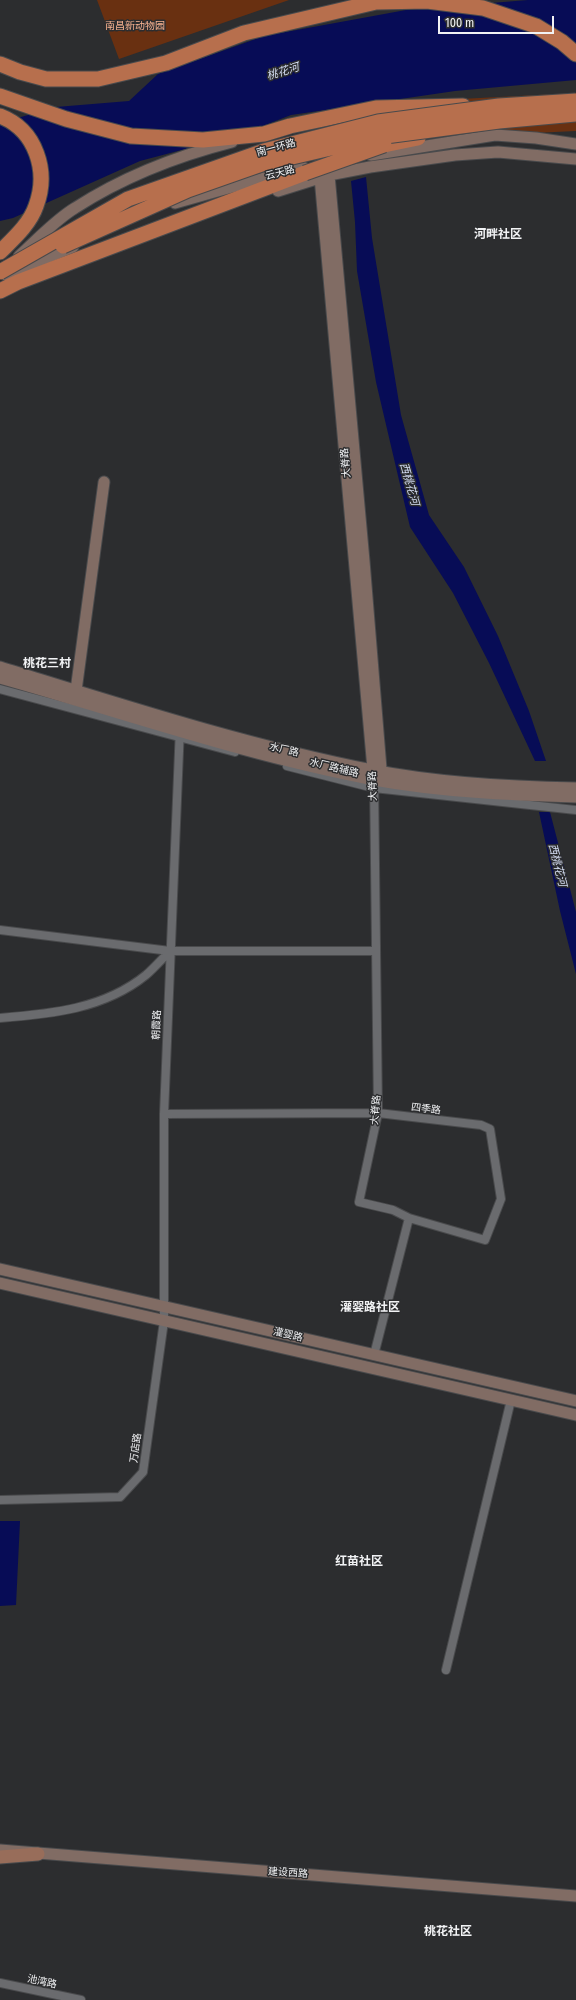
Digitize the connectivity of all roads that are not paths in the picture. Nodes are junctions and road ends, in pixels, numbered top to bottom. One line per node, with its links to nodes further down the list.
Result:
1 (576, 54): 2 (highway)
2 (0, 64)
3 (0, 96): 9 (highway)
4 (576, 101): 5 (highway, 南一环路, bridge)
5 (499, 106): 9 (highway, bridge); 14 (highway, 南一环路, bridge)
6 (576, 114): 8 (highway, 南一环路, bridge)
7 (0, 116): 13 (highway)
8 (499, 121): 14 (highway, 南一环路, bridge); 15 (highway, bridge)
9 (264, 134): 14 (main road)
10 (576, 144): 14 (main road, 云天路, bridge)
11 (576, 159): 12 (main road, 云天路)
12 (329, 175): 16 (main road, 云天路); 24 (main road, 大脊路)
13 (0, 252)
14 (1, 277)
15 (0, 291)
16 (0, 295)
17 (104, 482): 22 (main road)
18 (0, 663): 22 (street, 水厂路辅路)
19 (0, 667): 22 (main road, 水厂路)
20 (0, 678): 22 (main road, 水厂路)
21 (0, 689): 23 (street)
22 (76, 692): 23 (main road, 水厂路); 24 (street, 水厂路辅路)
23 (180, 730): 24 (main road, 水厂路); 29 (street, 朝霞路)
24 (377, 778): 25 (main road, 水厂路); 26 (main road, 水厂路); 27 (street, 水厂路辅路); 30 (street, 大脊路)
25 (576, 788)
26 (576, 798)
27 (576, 810)
28 (0, 930): 29 (street)
29 (170, 951): 30 (street); 31 (street); 33 (street, 朝霞路)
30 (376, 951): 32 (street, 大脊路)
31 (0, 1018)
32 (378, 1113): 33 (street, 四季路); 34 (street, 大脊路); 34 (street, 四季路)
33 (164, 1114): 37 (street, 朝霞路)
34 (409, 1218): 39 (street)
35 (0, 1269): 37 (main road, 灌婴路)
36 (0, 1283): 38 (main road, 灌婴路)
37 (164, 1307): 38 (street, 朝霞路); 39 (main road, 灌婴路)
38 (164, 1321): 40 (main road, 灌婴路); 43 (street, 万店路)
39 (374, 1355): 41 (main road, 灌婴路)
40 (511, 1400): 42 (main road, 灌婴路); 44 (street)
41 (576, 1401)
42 (576, 1415)
43 (0, 1500)
44 (446, 1670)
45 (0, 1845): 49 (main road, 建设西路)
46 (0, 1850): 47 (main road, 建设西路)
47 (38, 1854): 48 (main road); 50 (main road, 建设西路)
48 (0, 1857)
49 (576, 1891)
50 (576, 1896)
51 (0, 1983): 52 (street, 池湾路)
52 (56, 1998): 53 (street, 池湾路)
53 (81, 2000)

